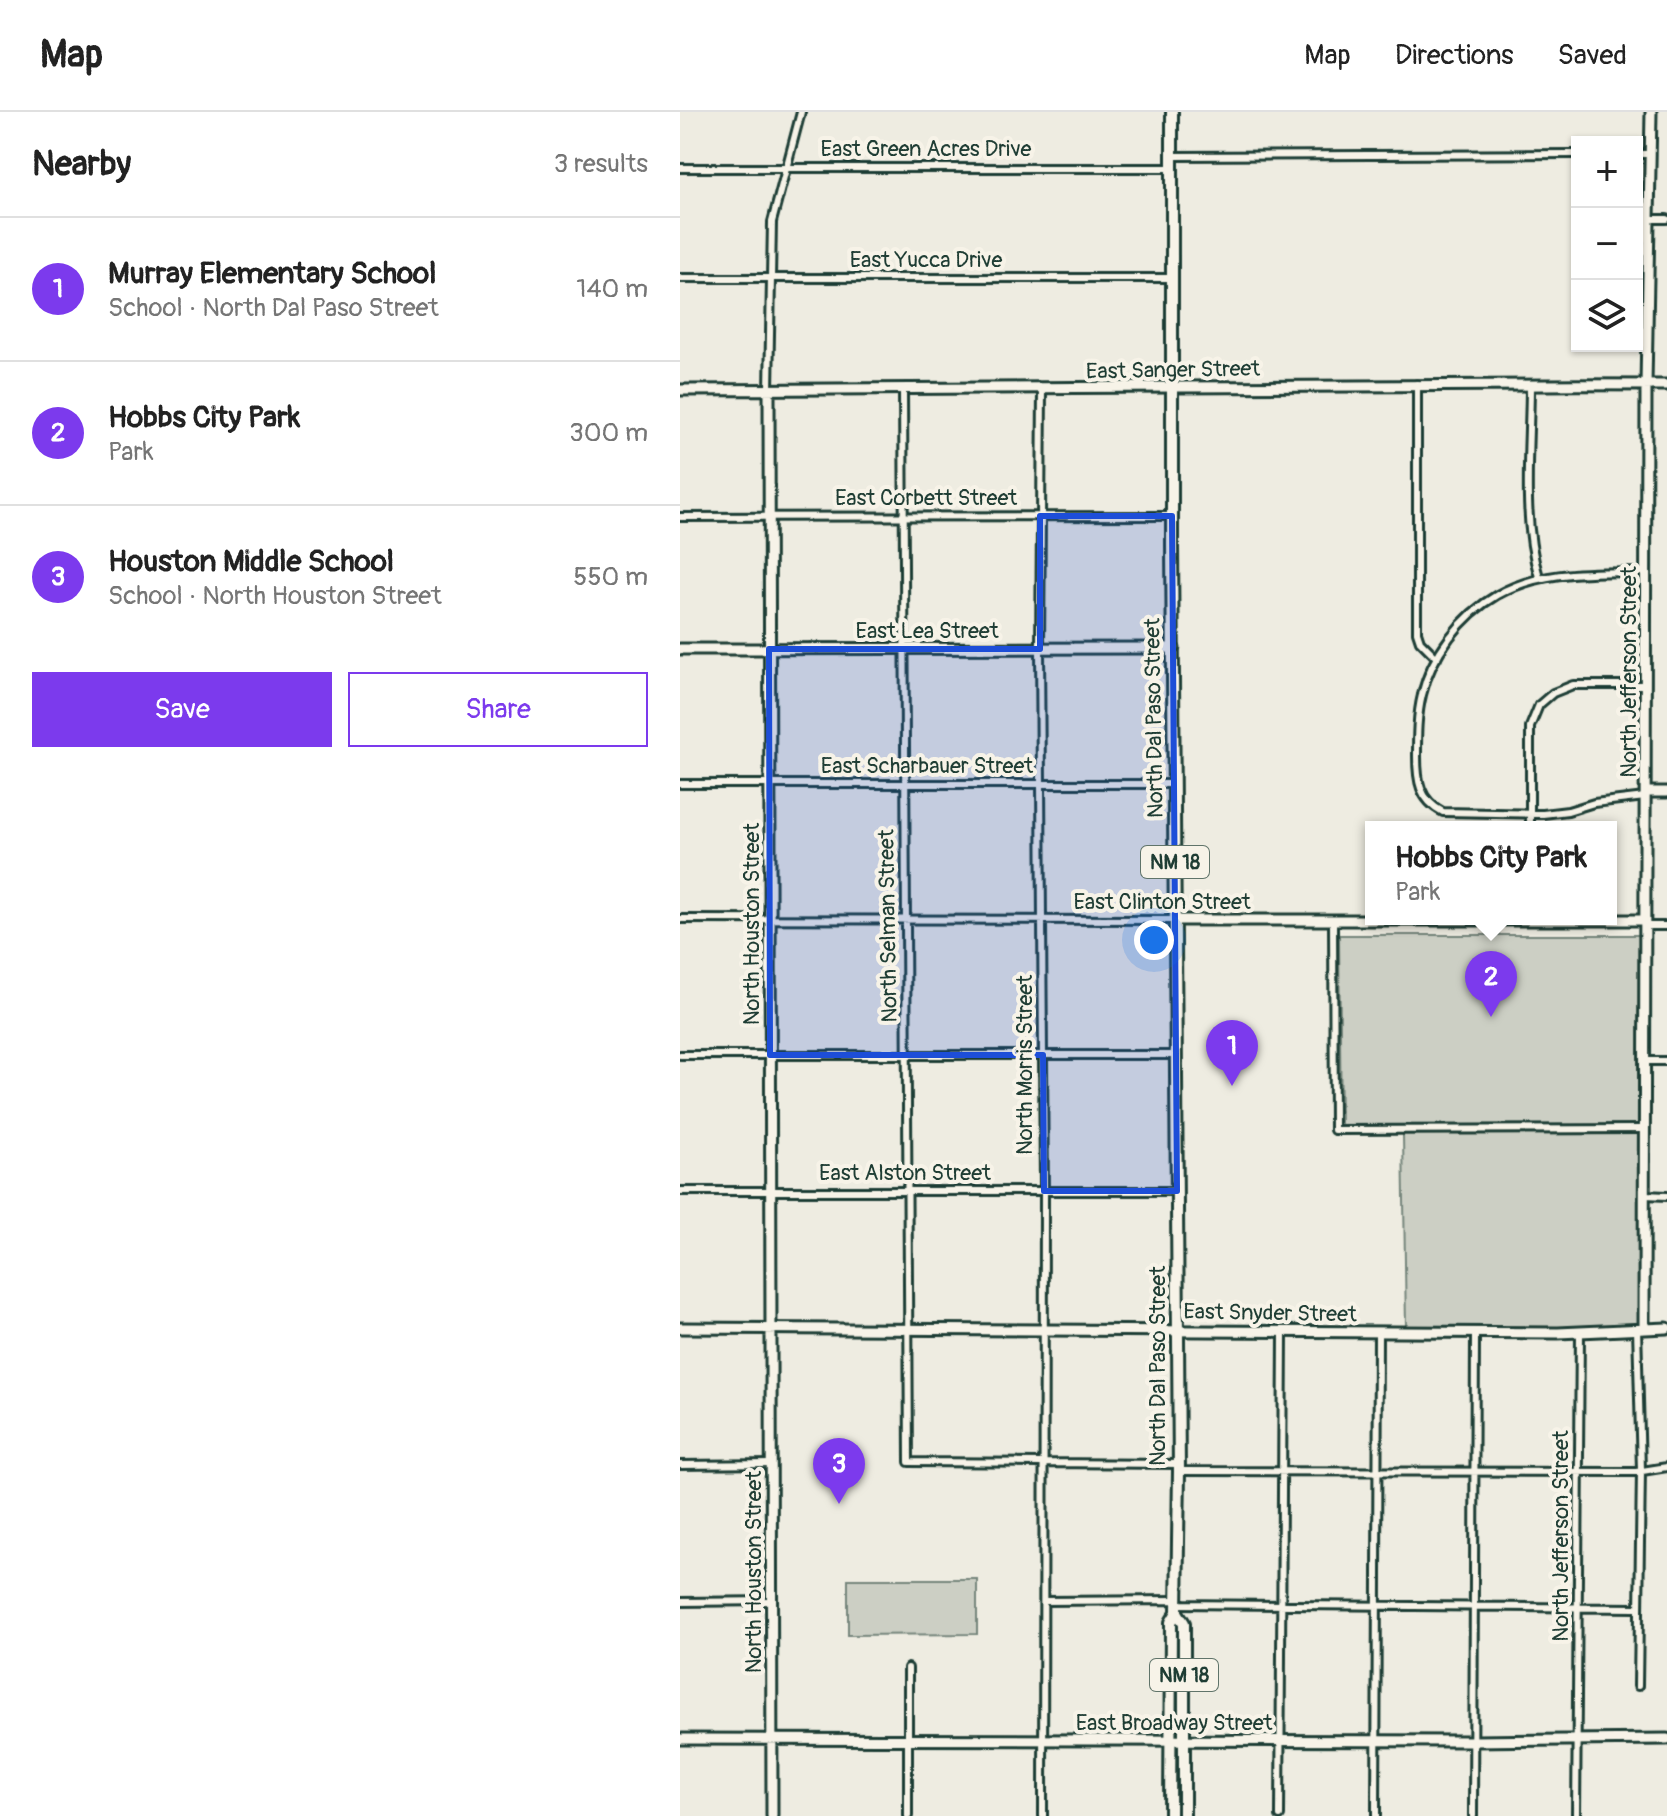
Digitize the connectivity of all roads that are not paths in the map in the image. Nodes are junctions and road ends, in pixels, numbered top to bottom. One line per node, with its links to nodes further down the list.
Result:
1 (801, 112): 8 (street, North Houston Street)
2 (1172, 112): 7 (main road, North Dal Paso Street / NM 18)
3 (1651, 112): 6 (street, North Jefferson Street)
4 (1571, 154): 7 (street, East Green Acres Drive)
5 (1643, 154): 6 (street)
6 (1651, 154): 10 (street, North Jefferson Street)
7 (1172, 162): 8 (street, East Green Acres Drive); 14 (main road, North Dal Paso Street / NM 18)
8 (786, 167): 9 (street, East Green Acres Drive); 13 (street, North Houston Street)
9 (680, 168)
10 (1650, 219): 11 (street); 17 (street, North Jefferson Street)
11 (1667, 219)
12 (680, 278): 13 (street, East Yucca Drive)
13 (769, 278): 14 (street, East Yucca Drive); 22 (street, North Houston Street)
14 (1172, 278): 19 (main road, North Dal Paso Street / NM 18)
15 (1417, 384): 16 (street, East Sanger Street); 19 (street, East Sanger Street); 36 (street)
16 (1530, 384): 17 (street, East Sanger Street); 30 (street)
17 (1646, 385): 18 (street, East Sanger Street); 29 (street, North Jefferson Street)
18 (1667, 385)
19 (1173, 388): 23 (street, East Sanger Street); 27 (main road, North Dal Paso Street / NM 18)
20 (903, 389): 22 (street, East Sanger Street); 23 (street, East Sanger Street); 25 (street, North Selman Street)
21 (680, 390): 22 (street, East Sanger Street)
22 (769, 390): 24 (street, North Houston Street)
23 (1042, 390): 26 (street, North Morris Street)
24 (768, 516): 25 (street, East Corbett Street); 28 (street, East Corbett Street); 34 (street, North Houston Street)
25 (904, 516): 26 (street, East Corbett Street); 31 (street, North Selman Street)
26 (1040, 516): 27 (street, East Corbett Street); 35 (street, North Morris Street)
27 (1172, 516): 32 (main road, North Dal Paso Street / NM 18)
28 (680, 517)
29 (1648, 572): 30 (street); 37 (street, North Jefferson Street)
30 (1539, 577): 36 (street)
31 (904, 648): 34 (street, East Lea Street); 35 (street, East Lea Street); 40 (street, North Selman Street)
32 (1174, 648): 35 (street, East Lea Street); 42 (main road, North Dal Paso Street / NM 18)
33 (680, 649): 34 (street, East Lea Street)
34 (769, 649): 39 (street, North Houston Street)
35 (1040, 649): 41 (street, North Morris Street)
36 (1437, 658): 45 (street)
37 (1647, 685): 44 (street, North Jefferson Street); 45 (street)
38 (680, 784): 39 (street, East Scharbauer Street)
39 (770, 784): 40 (street, East Scharbauer Street); 48 (street, North Houston Street)
40 (905, 784): 41 (street, East Scharbauer Street); 49 (street, North Selman Street)
41 (1041, 784): 42 (street, East Scharbauer Street); 50 (street, North Morris Street)
42 (1175, 784): 51 (main road, North Dal Paso Street / NM 18)
43 (1667, 792): 44 (street)
44 (1646, 794): 45 (street); 55 (street, North Jefferson Street)
45 (1530, 814): 46 (street)
46 (1530, 821)
47 (680, 919): 48 (street, East Clinton Street)
48 (770, 919): 49 (street, East Clinton Street); 58 (street, North Houston Street)
49 (905, 919): 50 (street, East Clinton Street); 59 (street, North Selman Street)
50 (1042, 920): 51 (street, East Clinton Street); 60 (street, North Morris Street)
51 (1175, 920): 52 (street, East Clinton Street); 61 (main road, North Dal Paso Street / NM 18)
52 (1333, 920): 53 (street, East Clinton Street); 64 (street)
53 (1365, 920)
54 (1617, 922): 55 (street, East Clinton Street)
55 (1644, 923): 56 (street, East Clinton Street); 62 (street, North Jefferson Street)
56 (1667, 926)
57 (680, 1055): 58 (street)
58 (770, 1055): 59 (street); 65 (street, North Houston Street)
59 (907, 1055): 60 (street); 67 (street, North Selman Street)
60 (1043, 1055): 61 (street); 68 (street, North Morris Street)
61 (1176, 1055): 69 (main road, North Dal Paso Street / NM 18)
62 (1645, 1061): 63 (street); 64 (street, North Jefferson Street)
63 (1667, 1061)
64 (1645, 1129): 70 (street, North Jefferson Street)
65 (771, 1190): 66 (street, East Alston Street); 67 (street, East Alston Street); 72 (street, North Houston Street)
66 (680, 1191)
67 (908, 1191): 68 (street, East Alston Street); 74 (street, North Selman Street)
68 (1044, 1191): 69 (street, East Alston Street); 75 (street, North Morris Street)
69 (1177, 1191): 78 (main road, North Dal Paso Street / NM 18)
70 (1645, 1195): 71 (street); 76 (street, North Jefferson Street)
71 (1667, 1196)
72 (772, 1327): 73 (street, East Snyder Street); 74 (street, East Snyder Street); 83 (street, North Houston Street)
73 (680, 1328)
74 (909, 1328): 75 (street, East Snyder Street); 84 (street, North Selman Street)
75 (1044, 1328): 78 (street, East Snyder Street); 84 (street, North Morris Street)
76 (1640, 1328): 77 (street, East Snyder Street); 79 (street, East Snyder Street); 89 (street)
77 (1667, 1328)
78 (1177, 1330): 80 (street, East Snyder Street); 86 (main road, North Dal Paso Street / NM 18)
79 (1580, 1332): 82 (street, East Snyder Street); 92 (street, North Jefferson Street)
80 (1283, 1333): 81 (street, East Snyder Street); 91 (street)
81 (1378, 1333): 82 (street, East Snyder Street); 90 (street)
82 (1475, 1333): 88 (street)
83 (772, 1464): 85 (street); 93 (street, North Houston Street)
84 (1044, 1464): 86 (street); 94 (street, North Morris Street)
85 (680, 1465)
86 (1179, 1467): 91 (street); 96 (main road, North Dal Paso Street / NM 18)
87 (1667, 1467): 89 (street)
88 (1475, 1470): 90 (street); 92 (street); 99 (street)
89 (1641, 1470): 92 (street); 101 (street)
90 (1378, 1471): 91 (street); 98 (street)
91 (1283, 1472): 97 (street)
92 (1580, 1472): 100 (street, North Jefferson Street)
93 (773, 1601): 95 (street); 106 (street, North Houston Street)
94 (1044, 1601): 96 (street); 108 (street, North Morris Street)
95 (680, 1602)
96 (1177, 1605): 97 (street); 109 (main road, North Dal Paso Street); 110 (main road, North Dal Paso Street / NM 18)
97 (1281, 1606): 98 (street); 111 (street)
98 (1378, 1607): 99 (street); 112 (street)
99 (1474, 1607): 100 (street); 113 (street)
100 (1579, 1607): 101 (street); 114 (street, North Jefferson Street)
101 (1638, 1608): 103 (street)
102 (908, 1668): 107 (street)
103 (1638, 1686)
104 (680, 1739): 106 (street, East Broadway Street)
105 (1667, 1739): 114 (street, East Broadway Street)
106 (772, 1740): 107 (street, East Broadway Street); 115 (street, North Houston Street)
107 (908, 1740): 108 (street, East Broadway Street); 116 (street)
108 (1043, 1740): 109 (street, East Broadway Street); 117 (street, North Morris Street)
109 (1170, 1740): 110 (street, East Broadway Street); 118 (main road, North Dal Paso Street)
110 (1183, 1740): 111 (street, East Broadway Street); 119 (main road, NM 18)
111 (1281, 1741): 112 (street, East Broadway Street); 120 (street)
112 (1376, 1741): 113 (street, East Broadway Street); 121 (street)
113 (1474, 1741): 114 (street, East Broadway Street); 122 (street)
114 (1577, 1741): 123 (street, North Jefferson Street)
115 (772, 1816)
116 (908, 1816)
117 (1043, 1816)
118 (1170, 1816)
119 (1184, 1816)
120 (1280, 1816)
121 (1376, 1816)
122 (1473, 1816)
123 (1576, 1816)

